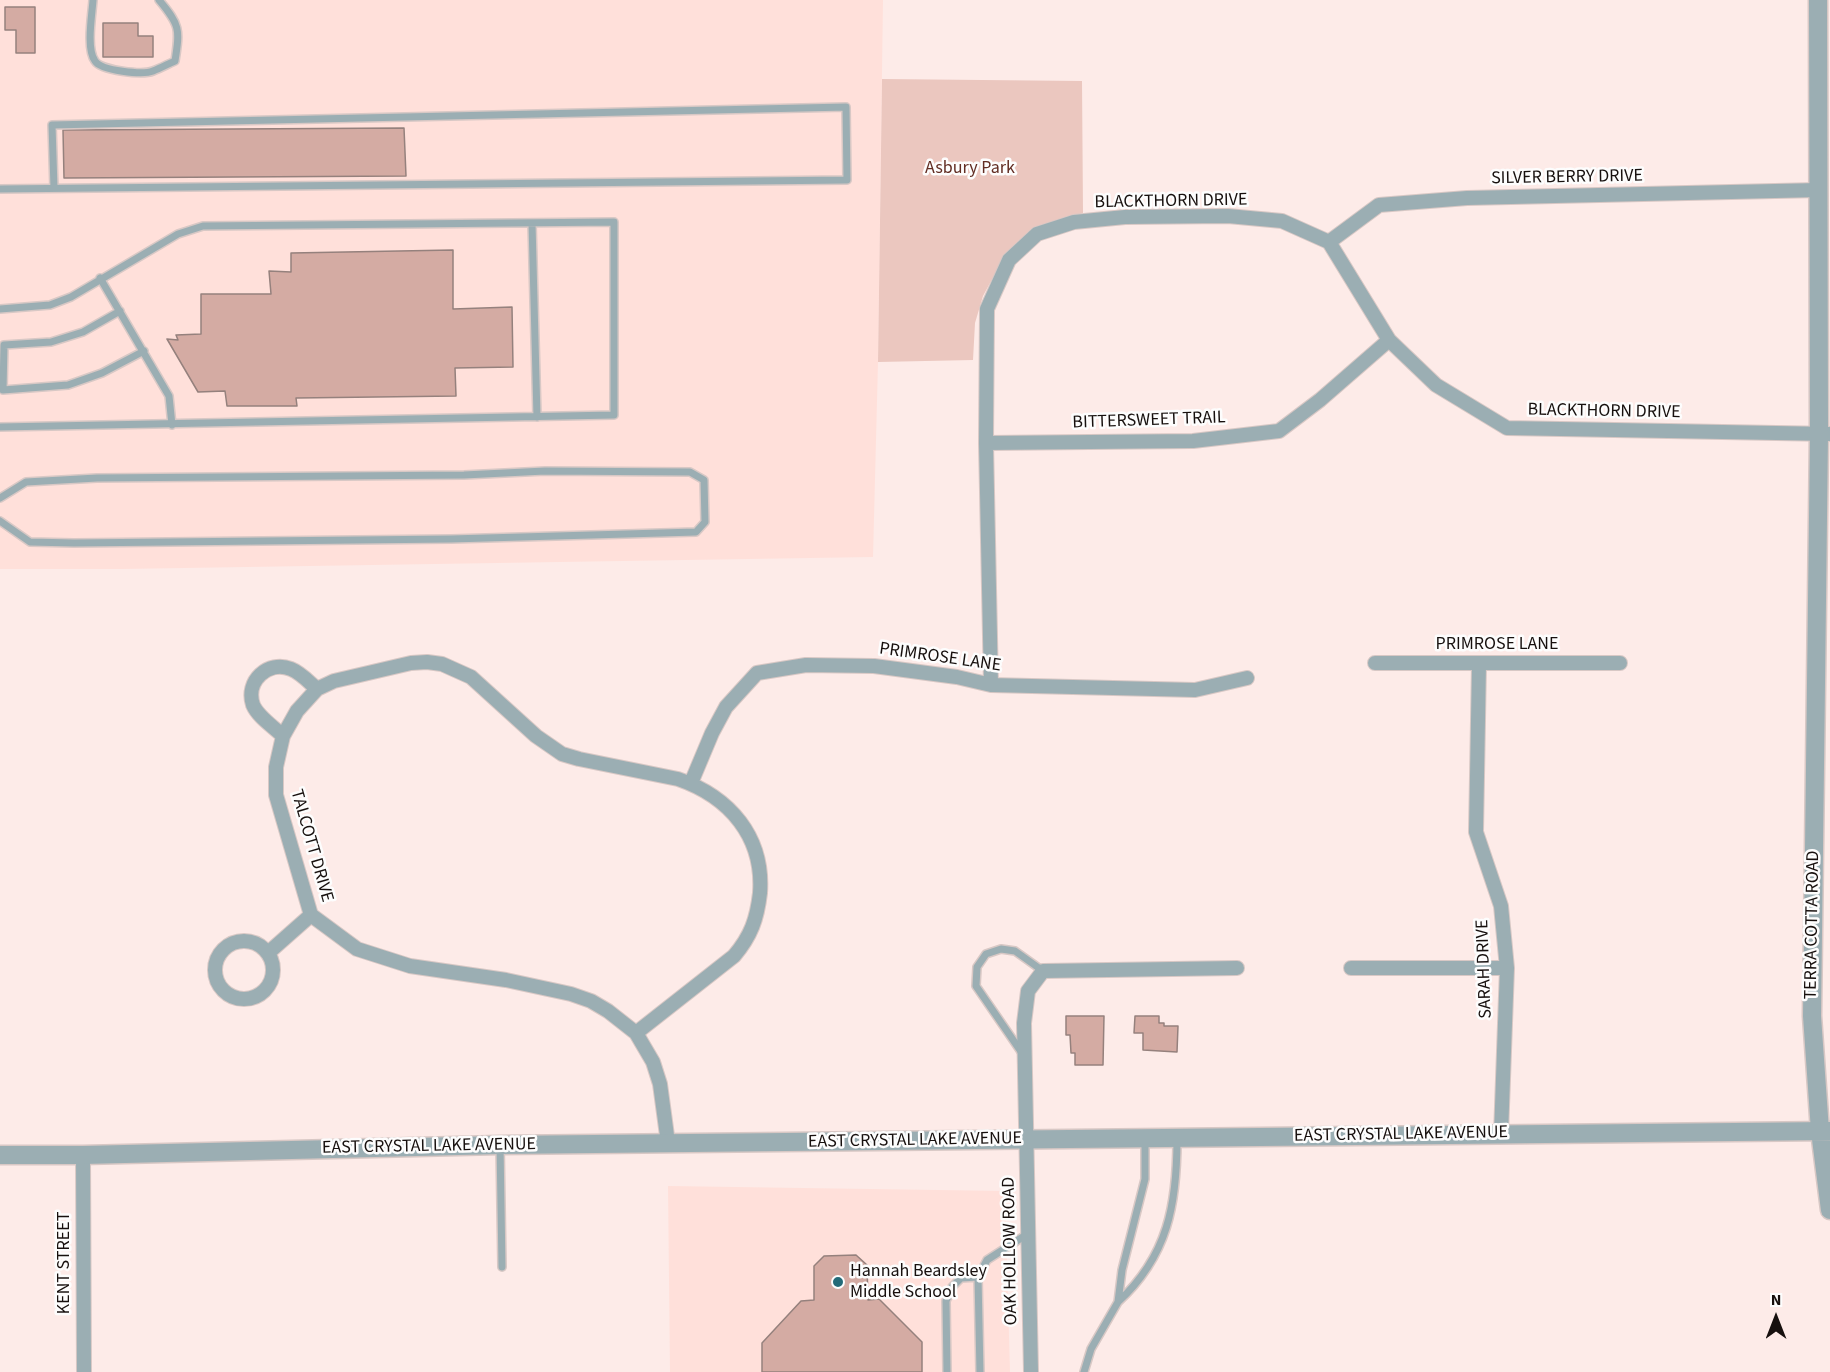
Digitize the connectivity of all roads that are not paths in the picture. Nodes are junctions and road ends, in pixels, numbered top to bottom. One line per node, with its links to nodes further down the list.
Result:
1 (93, 0): 2 (lane)
2 (159, 0)
3 (1818, 0): 6 (street, TERRA COTTA ROAD)
4 (54, 188): 4 (lane); 5 (lane)
5 (0, 189)
6 (1819, 190): 8 (street, SILVER BERRY DRIVE); 17 (street, TERRA COTTA ROAD)
7 (532, 223): 9 (lane); 14 (lane); 14 (lane)
8 (1329, 242): 12 (street, BLACKTHORN DRIVE); 18 (street, BLACKTHORN DRIVE)
9 (100, 278): 10 (lane); 11 (lane)
10 (0, 309)
11 (120, 311): 13 (lane); 13 (lane)
12 (1389, 340): 17 (street, BLACKTHORN DRIVE); 18 (street, BITTERSWEET TRAIL)
13 (144, 351): 15 (lane)
14 (537, 417): 15 (lane)
15 (172, 425): 16 (lane)
16 (0, 427)
17 (1825, 434): 37 (street, TERRA COTTA ROAD)
18 (986, 443): 25 (street, BLACKTHORN DRIVE)
19 (0, 498): 20 (lane)
20 (0, 521)
21 (1375, 663): 23 (street, PRIMROSE LANE)
22 (1620, 663): 23 (street, PRIMROSE LANE)
23 (1479, 664): 33 (street, SARAH DRIVE)
24 (1246, 678): 25 (street, PRIMROSE LANE)
25 (991, 685): 28 (street, PRIMROSE LANE)
26 (317, 689): 27 (street, TALCOTT DRIVE); 27 (street); 28 (street, TALCOTT DRIVE)
27 (283, 735): 29 (street, TALCOTT DRIVE)
28 (691, 783): 35 (street, TALCOTT DRIVE)
29 (311, 915): 30 (street); 35 (street, TALCOTT DRIVE)
30 (268, 953): 30 (street)
31 (1237, 968): 34 (street)
32 (1351, 968): 33 (street)
33 (1507, 968): 38 (street, SARAH DRIVE)
34 (1043, 971): 36 (street, OAK HOLLOW ROAD); 36 (lane)
35 (636, 1033): 42 (street)
36 (1025, 1058): 41 (street, OAK HOLLOW ROAD)
37 (1825, 1131): 38 (street, EAST CRYSTAL LAKE AVENUE); 46 (street, TERRA COTTA ROAD)
38 (1501, 1134): 40 (street, EAST CRYSTAL LAKE AVENUE)
39 (1145, 1138): 40 (street, EAST CRYSTAL LAKE AVENUE); 41 (street, EAST CRYSTAL LAKE AVENUE); 50 (lane)
40 (1177, 1138): 50 (lane)
41 (1028, 1139): 42 (street, EAST CRYSTAL LAKE AVENUE); 47 (street, OAK HOLLOW ROAD)
42 (668, 1143): 43 (street, EAST CRYSTAL LAKE AVENUE)
43 (500, 1145): 45 (street, EAST CRYSTAL LAKE AVENUE); 48 (lane)
44 (0, 1155): 45 (street, EAST CRYSTAL LAKE AVENUE)
45 (83, 1155): 51 (street, KENT STREET)
46 (1830, 1210)
47 (1029, 1233): 49 (lane); 54 (street, OAK HOLLOW ROAD)
48 (502, 1267)
49 (978, 1277): 52 (lane); 53 (lane)
50 (1118, 1302): 55 (lane)
51 (84, 1372)
52 (947, 1372)
53 (980, 1372)
54 (1031, 1372)
55 (1084, 1372)

